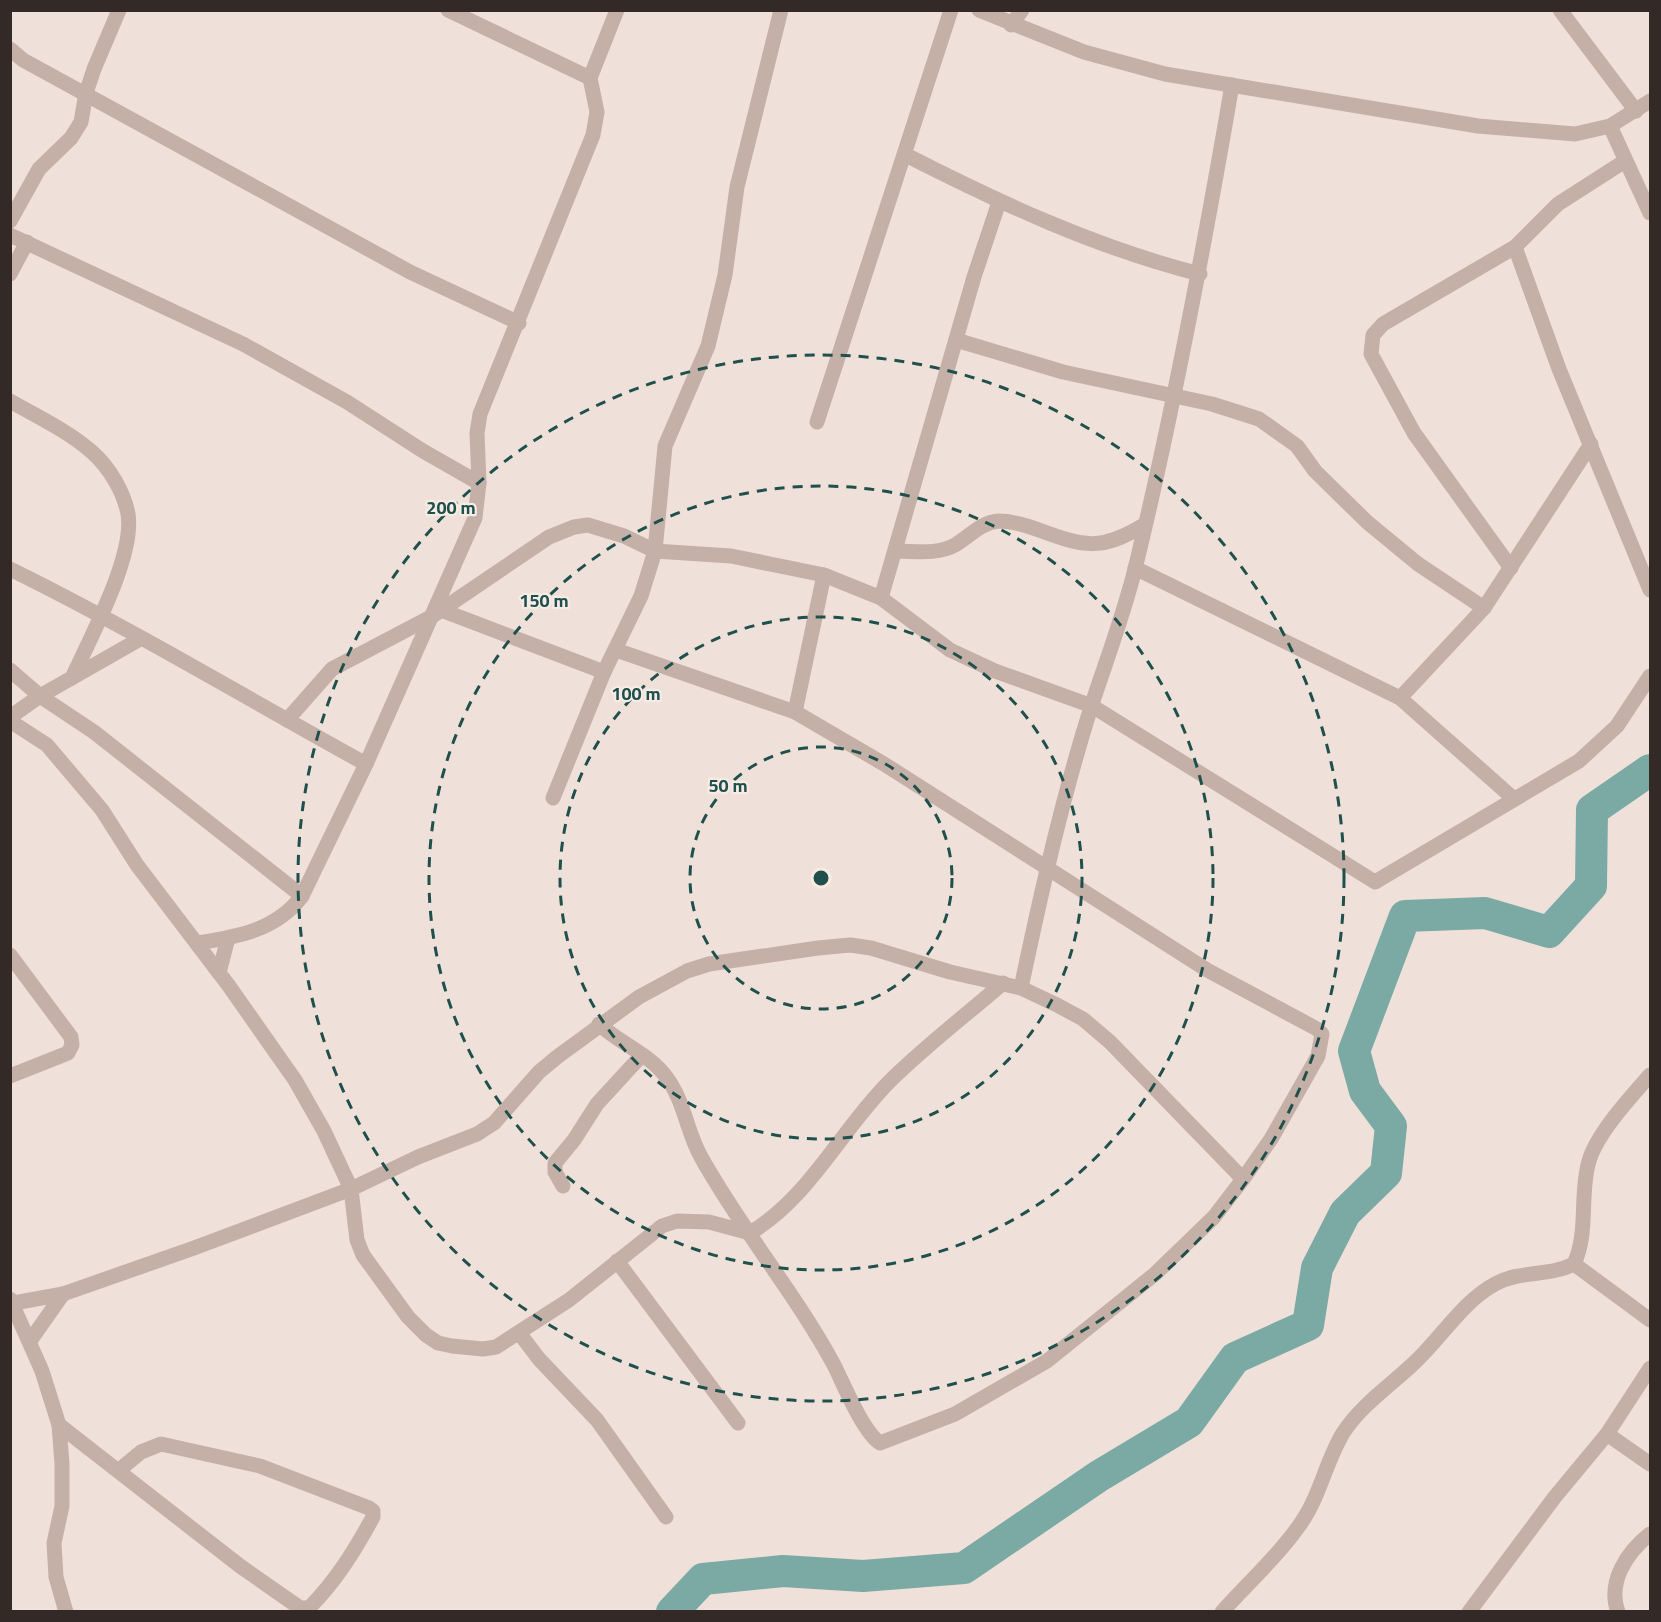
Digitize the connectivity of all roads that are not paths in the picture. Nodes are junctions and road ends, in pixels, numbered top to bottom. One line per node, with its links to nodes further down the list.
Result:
1 (119, 10): 13 (street)
2 (448, 10): 11 (street)
3 (617, 10): 11 (street)
4 (781, 10): 36 (street)
5 (951, 10): 17 (street)
6 (979, 10): 9 (street)
7 (1022, 10): 9 (street)
8 (1560, 10): 15 (street)
9 (1011, 25): 12 (street)
10 (10, 49): 13 (street)
11 (590, 78): 27 (street)
12 (1232, 85): 16 (street); 26 (street)
13 (86, 93): 21 (street); 27 (street)
14 (1650, 101): 15 (street)
15 (1636, 111): 16 (street)
16 (1610, 126): 18 (street)
17 (906, 155): 19 (street); 31 (street)
18 (1625, 161): 20 (street); 24 (street)
19 (999, 202): 26 (street); 28 (street)
20 (1650, 213)
21 (10, 221)
22 (10, 235): 23 (street)
23 (27, 242): 25 (street); 33 (street)
24 (1515, 248): 32 (street); 38 (street)
25 (10, 273)
26 (1200, 273): 29 (street)
27 (519, 323): 33 (street)
28 (956, 340): 29 (street); 35 (street)
29 (1176, 398): 34 (street); 43 (street)
30 (10, 401): 44 (street)
31 (817, 422)
32 (1591, 444): 38 (street); 41 (street)
33 (479, 483): 45 (street)
34 (1144, 525): 35 (street); 37 (street)
35 (896, 550): 42 (street)
36 (655, 551): 40 (street); 45 (street); 47 (street)
37 (1135, 568): 53 (street); 54 (street)
38 (1511, 568): 43 (street)
39 (10, 569): 44 (street)
40 (824, 575): 42 (street); 55 (street)
41 (1650, 590)
42 (881, 598): 54 (street)
43 (1484, 608): 53 (street)
44 (100, 613): 46 (street); 51 (street)
45 (436, 614): 49 (street); 57 (street); 58 (street)
46 (140, 639): 51 (street); 57 (street)
47 (616, 650): 49 (street); 55 (street)
48 (10, 670): 52 (street)
49 (604, 672): 59 (street)
50 (1650, 676): 60 (street)
51 (72, 678): 52 (street)
52 (40, 696): 56 (street); 62 (street)
53 (1400, 698): 60 (street)
54 (1092, 706): 60 (street); 61 (street)
55 (795, 712): 61 (street)
56 (10, 719): 64 (street)
57 (287, 720): 58 (street)
58 (366, 764): 62 (street)
59 (553, 798)
60 (1514, 799)
61 (1046, 869): 68 (street); 73 (street)
62 (302, 896): 63 (street)
63 (228, 938): 64 (street); 66 (street)
64 (197, 943): 66 (street)
65 (10, 955): 72 (street)
66 (219, 973): 75 (street)
67 (1003, 983): 68 (street); 69 (street); 76 (street)
68 (1021, 987): 73 (street)
69 (599, 1024): 70 (street); 75 (street)
70 (642, 1055): 74 (street); 76 (street)
71 (1650, 1075): 78 (street)
72 (10, 1076)
73 (1243, 1179): 76 (street)
74 (563, 1186)
75 (351, 1189): 79 (street); 83 (street)
76 (750, 1233): 77 (street)
77 (617, 1261): 83 (street); 86 (street)
78 (1574, 1264): 81 (street); 94 (street)
79 (63, 1294): 80 (street); 84 (street)
80 (12, 1300): 82 (street)
81 (1650, 1320)
82 (16, 1327): 84 (street)
83 (520, 1334): 91 (street)
84 (30, 1341): 87 (street)
85 (1650, 1368): 88 (street)
86 (738, 1423)
87 (58, 1425): 90 (street); 93 (street)
88 (1607, 1434): 89 (street); 95 (street)
89 (1650, 1464)
90 (118, 1471): 90 (street)
91 (666, 1517)
92 (1650, 1534): 96 (street)
93 (66, 1611)
94 (1222, 1611)
95 (1469, 1611)
96 (1618, 1611)

